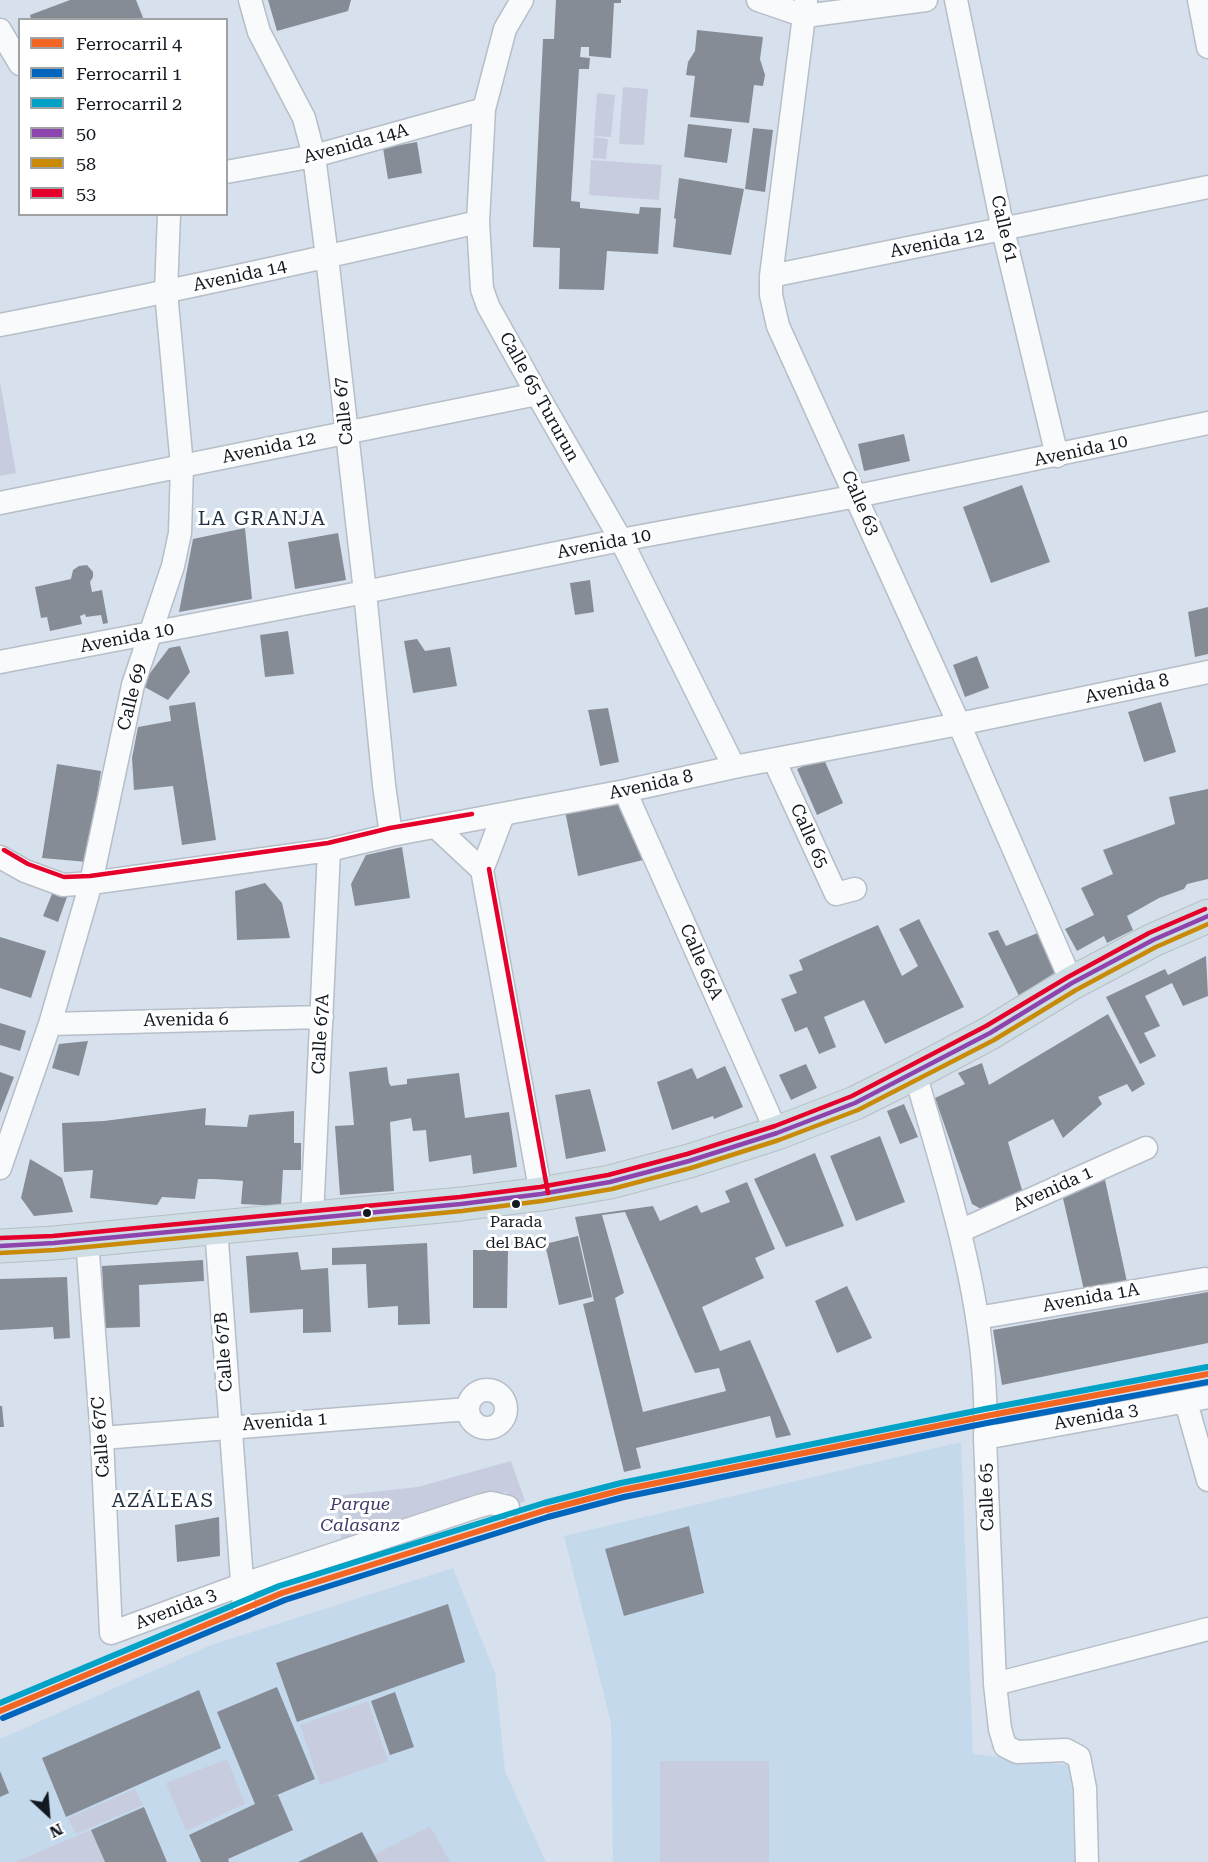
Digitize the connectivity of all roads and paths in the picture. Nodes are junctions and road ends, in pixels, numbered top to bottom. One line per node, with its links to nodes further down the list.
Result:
1 (250, 0): 12 (street, Calle 67)
2 (522, 0): 11 (street, Calle 65 Tururun)
3 (758, 0): 7 (street)
4 (926, 0): 7 (street)
5 (956, 0): 17 (street, Calle 61)
6 (1199, 0): 9 (street)
7 (805, 8): 19 (street, Calle 63)
8 (0, 30): 10 (street)
9 (1208, 47)
10 (18, 61)
11 (484, 109): 12 (street, Avenida 14A); 16 (street, Calle 65 Tururun)
12 (314, 156): 13 (street, Avenida 14A); 18 (street, Calle 67)
13 (228, 172)
14 (1208, 188): 17 (street, Avenida 12)
15 (168, 216): 20 (street, Calle 69)
16 (478, 222): 18 (street, Avenida 14); 22 (street, Calle 65 Tururun)
17 (1003, 230): 19 (street, Avenida 12); 25 (street, Calle 61)
18 (327, 257): 20 (street, Avenida 14); 24 (street, Calle 67)
19 (771, 276): 27 (street, Calle 63)
20 (166, 292): 21 (street, Avenida 14); 26 (street, Calle 69)
21 (0, 325)
22 (537, 394): 24 (street, Avenida 12); 29 (street, Calle 65 Tururun)
23 (1208, 423): 25 (street, Avenida 10)
24 (346, 432): 26 (street, Avenida 12); 30 (street, Calle 67)
25 (1058, 456): 27 (street, Avenida 10)
26 (182, 466): 28 (street, Avenida 12); 31 (street, Calle 69)
27 (857, 496): 29 (street, Avenida 10); 34 (street, Calle 63)
28 (0, 503)
29 (621, 540): 30 (street, Avenida 10); 36 (street, Calle 65 Tururun)
30 (365, 592): 31 (street, Avenida 10); 40 (street, Calle 67)
31 (151, 633): 32 (street, Avenida 10); 44 (street, Calle 69)
32 (0, 662)
33 (1208, 672): 34 (street, Avenida 8)
34 (959, 724): 35 (street, Avenida 8); 47 (street, Calle 63)
35 (774, 760): 36 (street, Avenida 8); 45 (street, Calle 65)
36 (734, 767): 37 (street, Avenida 8)
37 (625, 791): 38 (street, Avenida 8); 51 (street, Calle 65A)
38 (503, 815): 39 (street, Avenida 8); 43 (street)
39 (436, 827): 40 (street, Avenida 8); 43 (street)
40 (391, 835): 41 (street, Avenida 8)
41 (329, 850): 44 (street, Avenida 8); 48 (street, Calle 67A)
42 (0, 857): 44 (street, Avenida 8)
43 (482, 870): 54 (street)
44 (91, 883): 49 (street, Calle 69)
45 (855, 889)
46 (1208, 917): 47 (highway)
47 (1072, 983): 50 (highway)
48 (322, 1017): 49 (street, Avenida 6); 55 (street, Calle 67A)
49 (50, 1024): 53 (street, Calle 69)
50 (915, 1073): 51 (highway); 57 (street, Calle 65)
51 (777, 1133): 54 (highway)
52 (1146, 1148): 57 (street, Avenida 1)
53 (0, 1168)
54 (542, 1194): 55 (highway)
55 (312, 1218): 56 (highway)
56 (216, 1228): 58 (highway); 65 (street, Calle 67B)
57 (960, 1231): 61 (street, Calle 65)
58 (87, 1240): 59 (highway); 67 (street, Calle 67C)
59 (0, 1246)
60 (1205, 1279): 61 (street, Avenida 1A)
61 (977, 1318): 66 (street, Calle 65)
62 (1208, 1397): 63 (street, Avenida 3)
63 (1186, 1401): 66 (street, Avenida 3); 68 (street)
64 (468, 1409): 65 (street, Avenida 1)
65 (230, 1426): 67 (street, Avenida 1); 70 (street, Calle 67B)
66 (985, 1437): 74 (street, Calle 65)
67 (102, 1438): 73 (street, Calle 67C)
68 (1208, 1480)
69 (508, 1507): 70 (street, Avenida 3)
70 (241, 1585): 71 (street, Avenida 3); 73 (street, Avenida 3)
71 (244, 1608)
72 (1208, 1629): 74 (street)
73 (111, 1634)
74 (995, 1684): 75 (street, Calle 65)
75 (1087, 1862)

